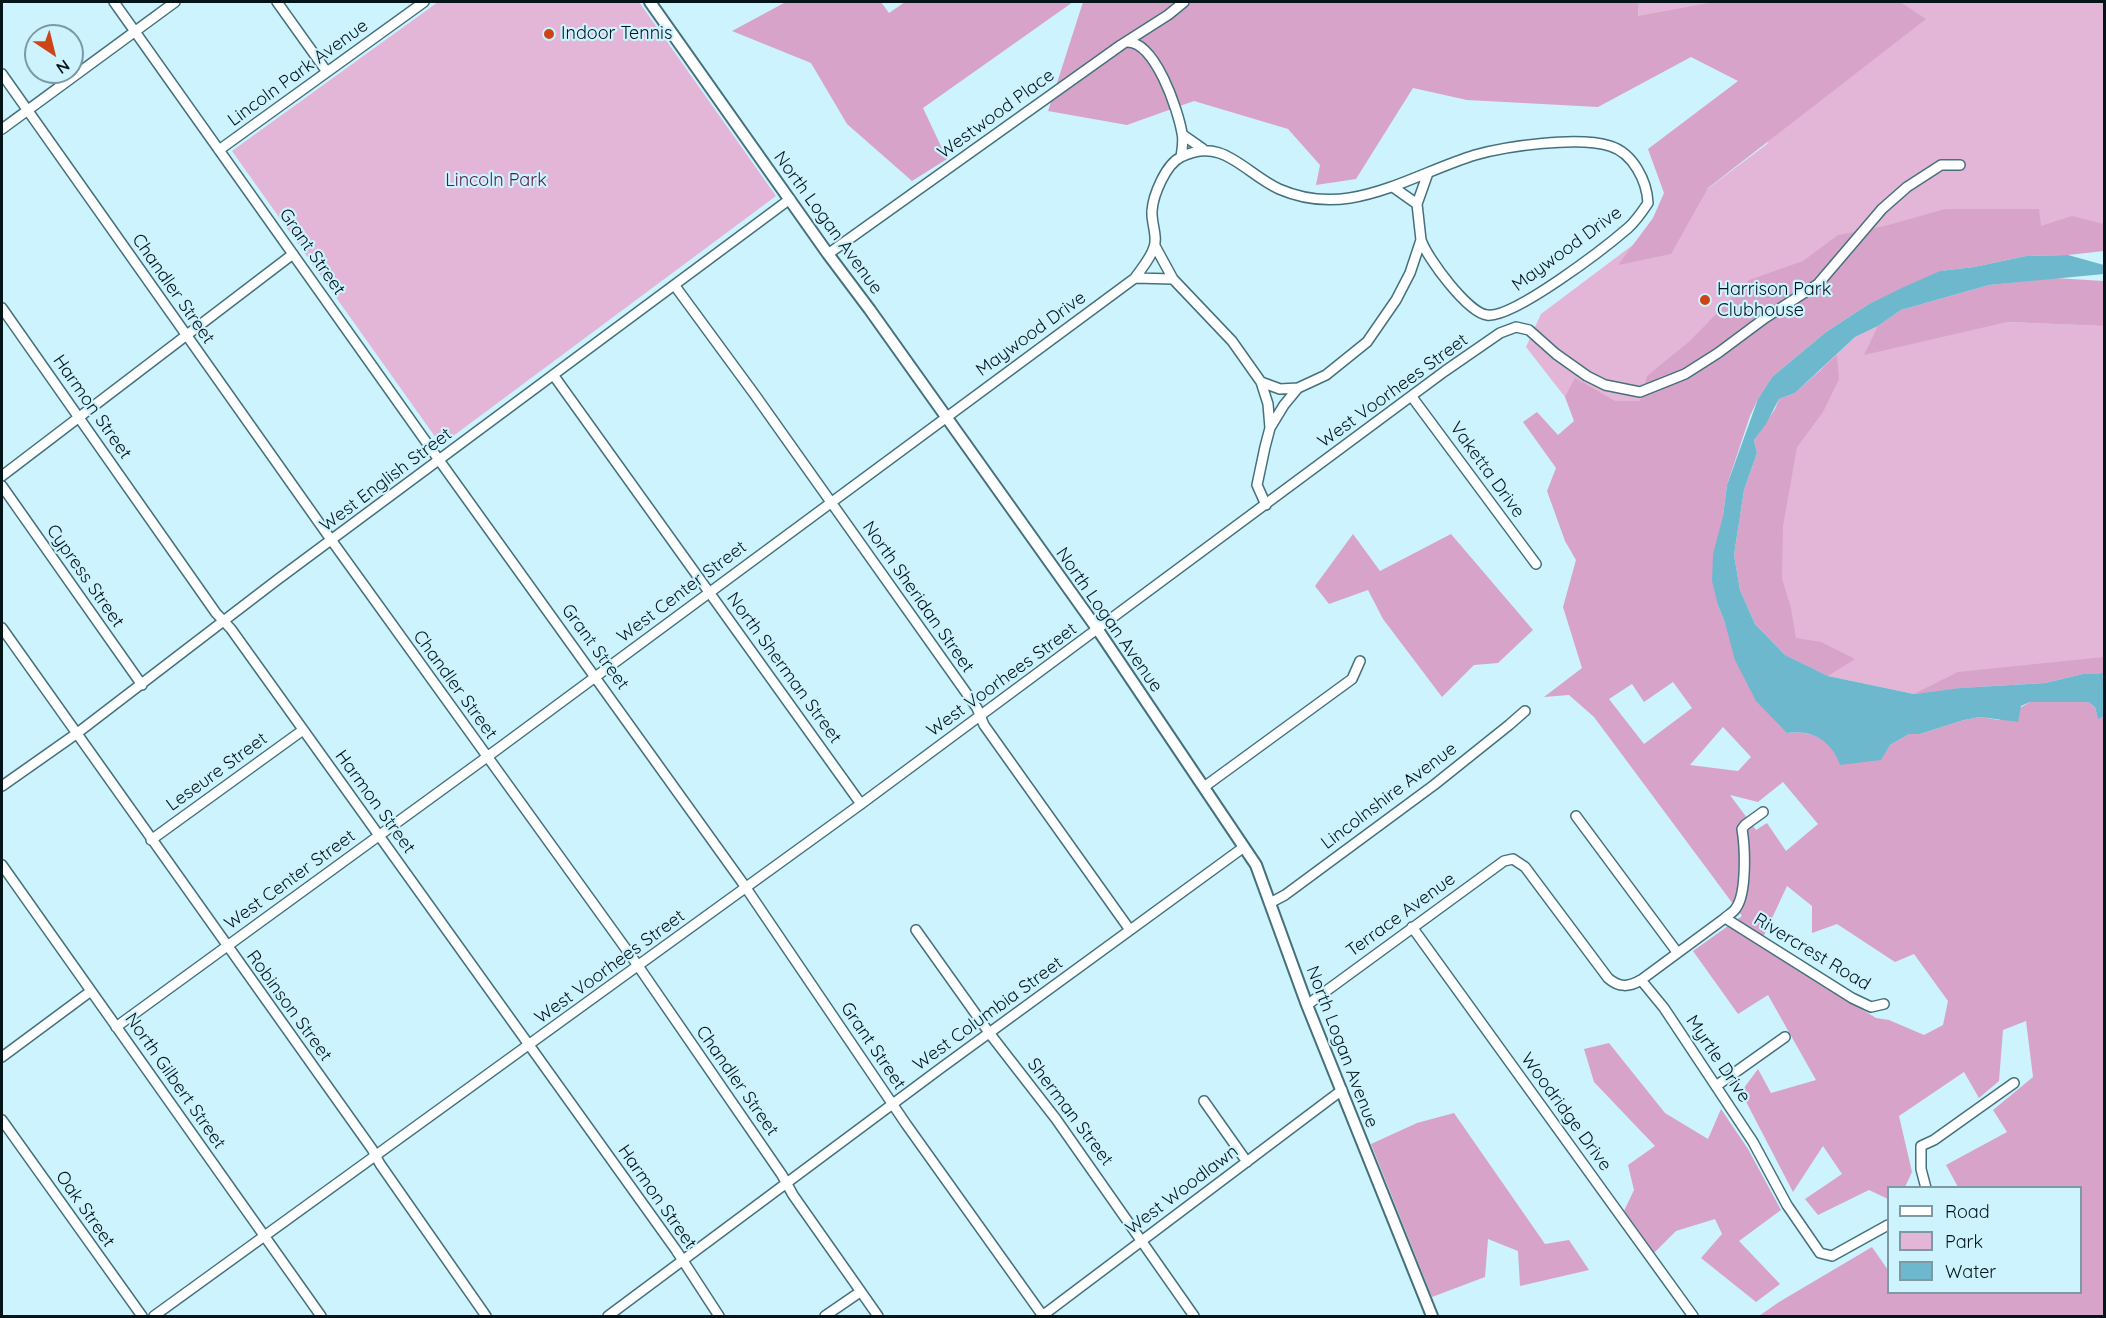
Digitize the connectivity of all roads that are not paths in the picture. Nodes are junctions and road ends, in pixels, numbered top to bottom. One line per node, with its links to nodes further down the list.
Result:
1 (114, 2): 7 (street, Grant Street)
2 (175, 2): 7 (street)
3 (277, 2): 9 (street)
4 (424, 2): 9 (street, Lincoln Park Avenue)
5 (650, 2): 20 (street, North Logan Avenue)
6 (1184, 2): 8 (street, Westwood Place)
7 (134, 31): 11 (street); 15 (street, Grant Street)
8 (1126, 42): 13 (street); 25 (street, Westwood Place)
9 (327, 72): 15 (street, Lincoln Park Avenue)
10 (2, 74): 11 (street, Chandler Street)
11 (26, 110): 12 (street); 30 (street, Chandler Street)
12 (2, 129)
13 (1183, 135): 14 (street, Maywood Drive); 16 (street)
14 (1203, 149): 16 (street); 19 (street, Maywood Drive)
15 (219, 150): 24 (street, Grant Street)
16 (1181, 157): 23 (street, Maywood Drive)
17 (1960, 165): 34 (street, West Voorhees Street)
18 (1428, 173): 19 (street, Maywood Drive); 21 (street, Maywood Drive); 22 (street, Maywood Drive)
19 (1393, 187): 21 (street)
20 (790, 200): 25 (street, North Logan Avenue); 28 (street, West English Street)
21 (1417, 204): 22 (street, Maywood Drive)
22 (1421, 240): 33 (street, Maywood Drive)
23 (1155, 246): 26 (street, Maywood Drive); 27 (street, Maywood Drive)
24 (293, 254): 30 (street); 38 (street, Grant Street)
25 (828, 254): 36 (street, North Logan Avenue)
26 (1135, 278): 27 (street); 36 (street, Maywood Drive)
27 (1173, 279): 32 (street, Maywood Drive)
28 (675, 286): 31 (street, West English Street); 41 (street, North Sheridan Street)
29 (2, 308): 35 (street, Harmon Street)
30 (186, 335): 35 (street); 43 (street, Chandler Street)
31 (555, 376): 38 (street, West English Street); 45 (street, North Sherman Street)
32 (1261, 382): 33 (street); 37 (street, Maywood Drive)
33 (1298, 388): 37 (street, Maywood Drive)
34 (1412, 397): 42 (street, West Voorhees Street); 44 (street, Vaketta Drive)
35 (78, 417): 39 (street); 46 (street, Harmon Street)
36 (946, 417): 41 (street, West Center Street); 48 (street, North Logan Avenue)
37 (1270, 428): 42 (street, Maywood Drive)
38 (439, 460): 43 (street, West English Street); 50 (street, Grant Street)
39 (2, 476)
40 (2, 486): 51 (street, Cypress Street)
41 (831, 503): 45 (street, West Center Street); 53 (street, North Sheridan Street)
42 (1266, 505): 48 (street, West Voorhees Street)
43 (332, 540): 46 (street, West English Street); 56 (street, Chandler Street)
44 (1536, 564)
45 (709, 592): 50 (street, West Center Street); 59 (street, North Sherman Street)
46 (224, 621): 51 (street, West English Street); 54 (street, Harmon Street)
47 (2, 628): 55 (street, Robinson Street)
48 (1098, 630): 53 (street, West Voorhees Street); 58 (street, North Logan Avenue)
49 (1360, 661): 58 (street)
50 (596, 677): 56 (street, West Center Street); 66 (street, Grant Street)
51 (142, 685): 55 (street, West English Street)
52 (1525, 711): 67 (street, Lincolnshire Avenue)
53 (980, 716): 59 (street, West Voorhees Street); 71 (street, North Sheridan Street)
54 (303, 730): 62 (street, Harmon Street); 63 (street, Leseure Street)
55 (76, 734): 57 (street, West English Street); 63 (street, Robinson Street)
56 (487, 758): 62 (street, West Center Street); 74 (street, Chandler Street)
57 (2, 786)
58 (1204, 787): 64 (street, North Logan Avenue)
59 (861, 804): 66 (street, West Voorhees Street)
60 (1763, 812): 68 (street, Rivercrest Road)
61 (1576, 816): 73 (street)
62 (380, 836): 72 (street, West Center Street); 82 (street, Harmon Street)
63 (151, 840): 72 (street, Robinson Street)
64 (1244, 847): 67 (street, North Logan Avenue); 71 (street, West Columbia Street)
65 (2, 865): 76 (street, North Gilbert Street)
66 (746, 888): 74 (street, West Voorhees Street); 88 (street, Grant Street)
67 (1270, 903): 78 (street, North Logan Avenue)
68 (1725, 918): 73 (street, Rivercrest Road); 77 (street, Rivercrest Road)
69 (1412, 927): 75 (street, Terrace Avenue); 78 (street, Terrace Avenue); 110 (street, Woodridge Drive)
70 (916, 930): 80 (street, Sherman Street)
71 (1130, 930): 80 (street, West Columbia Street)
72 (226, 947): 79 (street, West Center Street); 90 (street, Robinson Street)
73 (1677, 952): 75 (street, Rivercrest Road)
74 (638, 966): 82 (street, West Voorhees Street); 92 (street, Chandler Street)
75 (1641, 980): 85 (street, Myrtle Drive)
76 (91, 991): 79 (street, North Gilbert Street); 83 (street)
77 (1884, 1004)
78 (1307, 1005): 86 (street, North Logan Avenue)
79 (116, 1027): 95 (street, North Gilbert Street)
80 (990, 1034): 88 (street, West Columbia Street); 96 (street, Sherman Street)
81 (1785, 1037): 85 (street)
82 (529, 1046): 90 (street, West Voorhees Street); 97 (street, Harmon Street)
83 (2, 1057)
84 (2014, 1083): 93 (street)
85 (1716, 1086): 94 (street, Myrtle Drive)
86 (1342, 1090): 91 (street, West Woodlawn); 109 (street, North Logan Avenue)
87 (1204, 1101): 91 (street)
88 (893, 1105): 92 (street, West Columbia Street); 99 (street, Grant Street)
89 (2, 1120): 100 (street, Oak Street)
90 (376, 1156): 95 (street, West Voorhees Street); 103 (street, Robinson Street)
91 (1247, 1162): 96 (street, West Woodlawn)
92 (787, 1184): 97 (street, West Columbia Street); 98 (street, Chandler Street)
93 (1925, 1186)
94 (1887, 1226)
95 (264, 1237): 101 (street, West Voorhees Street); 102 (street, North Gilbert Street)
96 (1142, 1242): 99 (street, West Woodlawn); 108 (street, Sherman Street)
97 (682, 1261): 104 (street, West Columbia Street); 105 (street, Harmon Street)
98 (860, 1292): 106 (street); 107 (street, Chandler Street)
99 (1043, 1316)
100 (142, 1317)
101 (154, 1317)
102 (321, 1317)
103 (486, 1317)
104 (608, 1317)
105 (719, 1317)
106 (825, 1317)
107 (878, 1317)
108 (1194, 1317)
109 (1432, 1317)
110 (1694, 1317)

